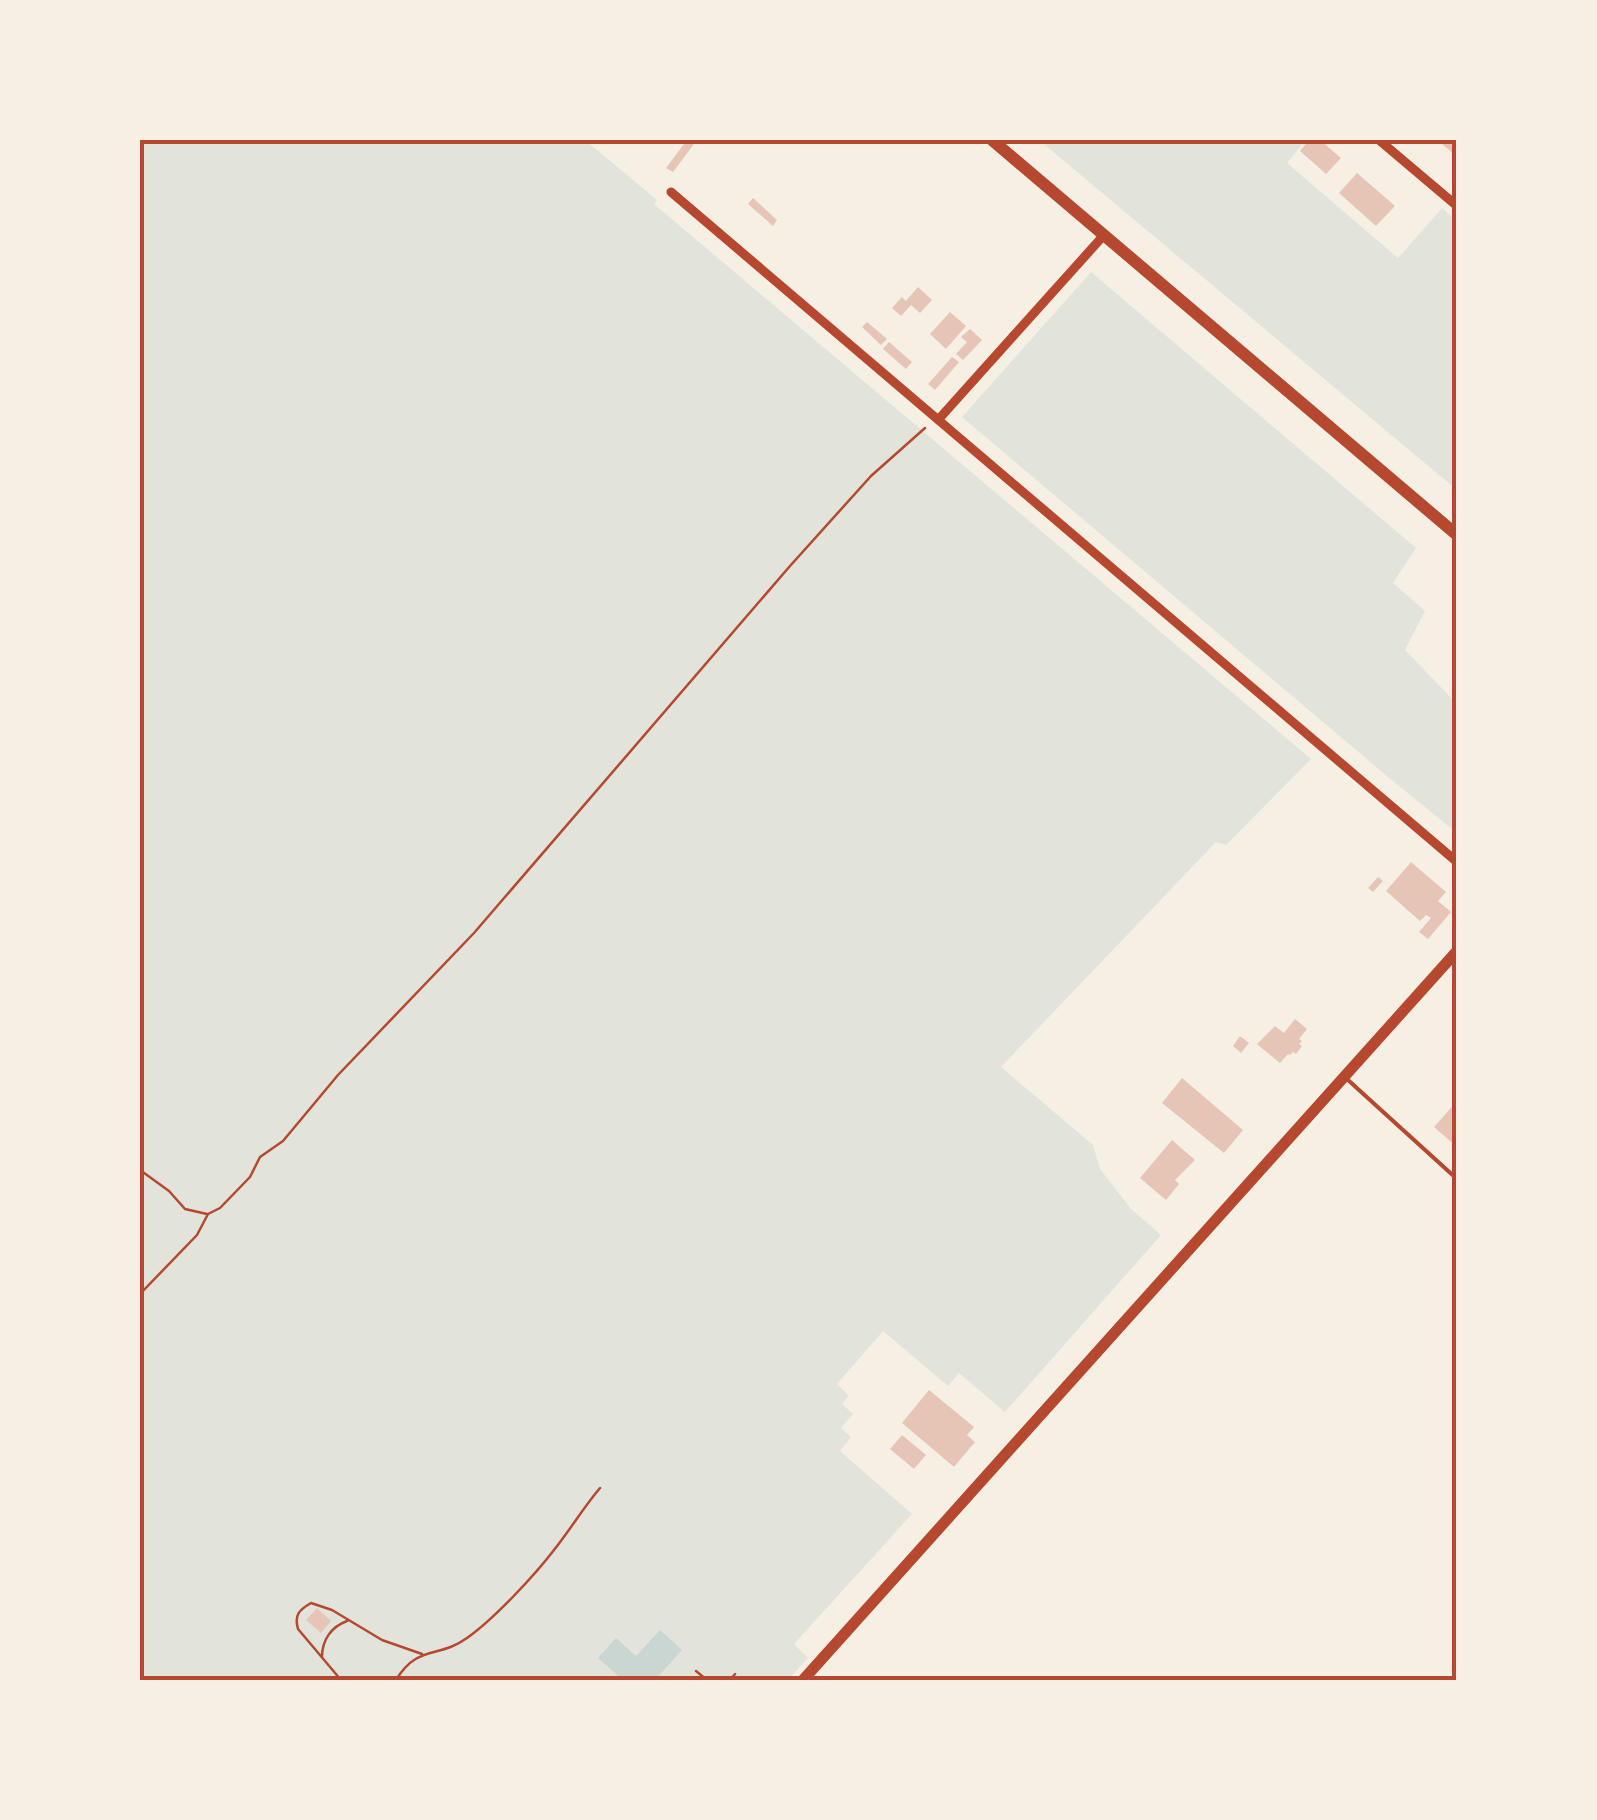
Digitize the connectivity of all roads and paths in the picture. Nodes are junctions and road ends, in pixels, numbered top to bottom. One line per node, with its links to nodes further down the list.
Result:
1 (992, 140): 5 (main road)
2 (1378, 140): 4 (street)
3 (671, 192): 6 (street)
4 (1456, 203)
5 (1104, 236): 6 (street); 7 (main road)
6 (938, 420): 8 (street); 13 (path)
7 (1457, 535)
8 (1457, 862)
9 (1457, 951): 10 (street)
10 (1344, 1077): 12 (lane); 25 (street)
11 (140, 1170): 13 (path)
12 (1457, 1179)
13 (208, 1214): 14 (path)
14 (140, 1294)
15 (600, 1488): 17 (path)
16 (348, 1620): 17 (path); 18 (path); 18 (path)
17 (424, 1654): 22 (path)
18 (322, 1659): 21 (path)
19 (696, 1670): 23 (path)
20 (735, 1674): 24 (path)
21 (341, 1680)
22 (396, 1680)
23 (706, 1680)
24 (730, 1680)
25 (804, 1680)

